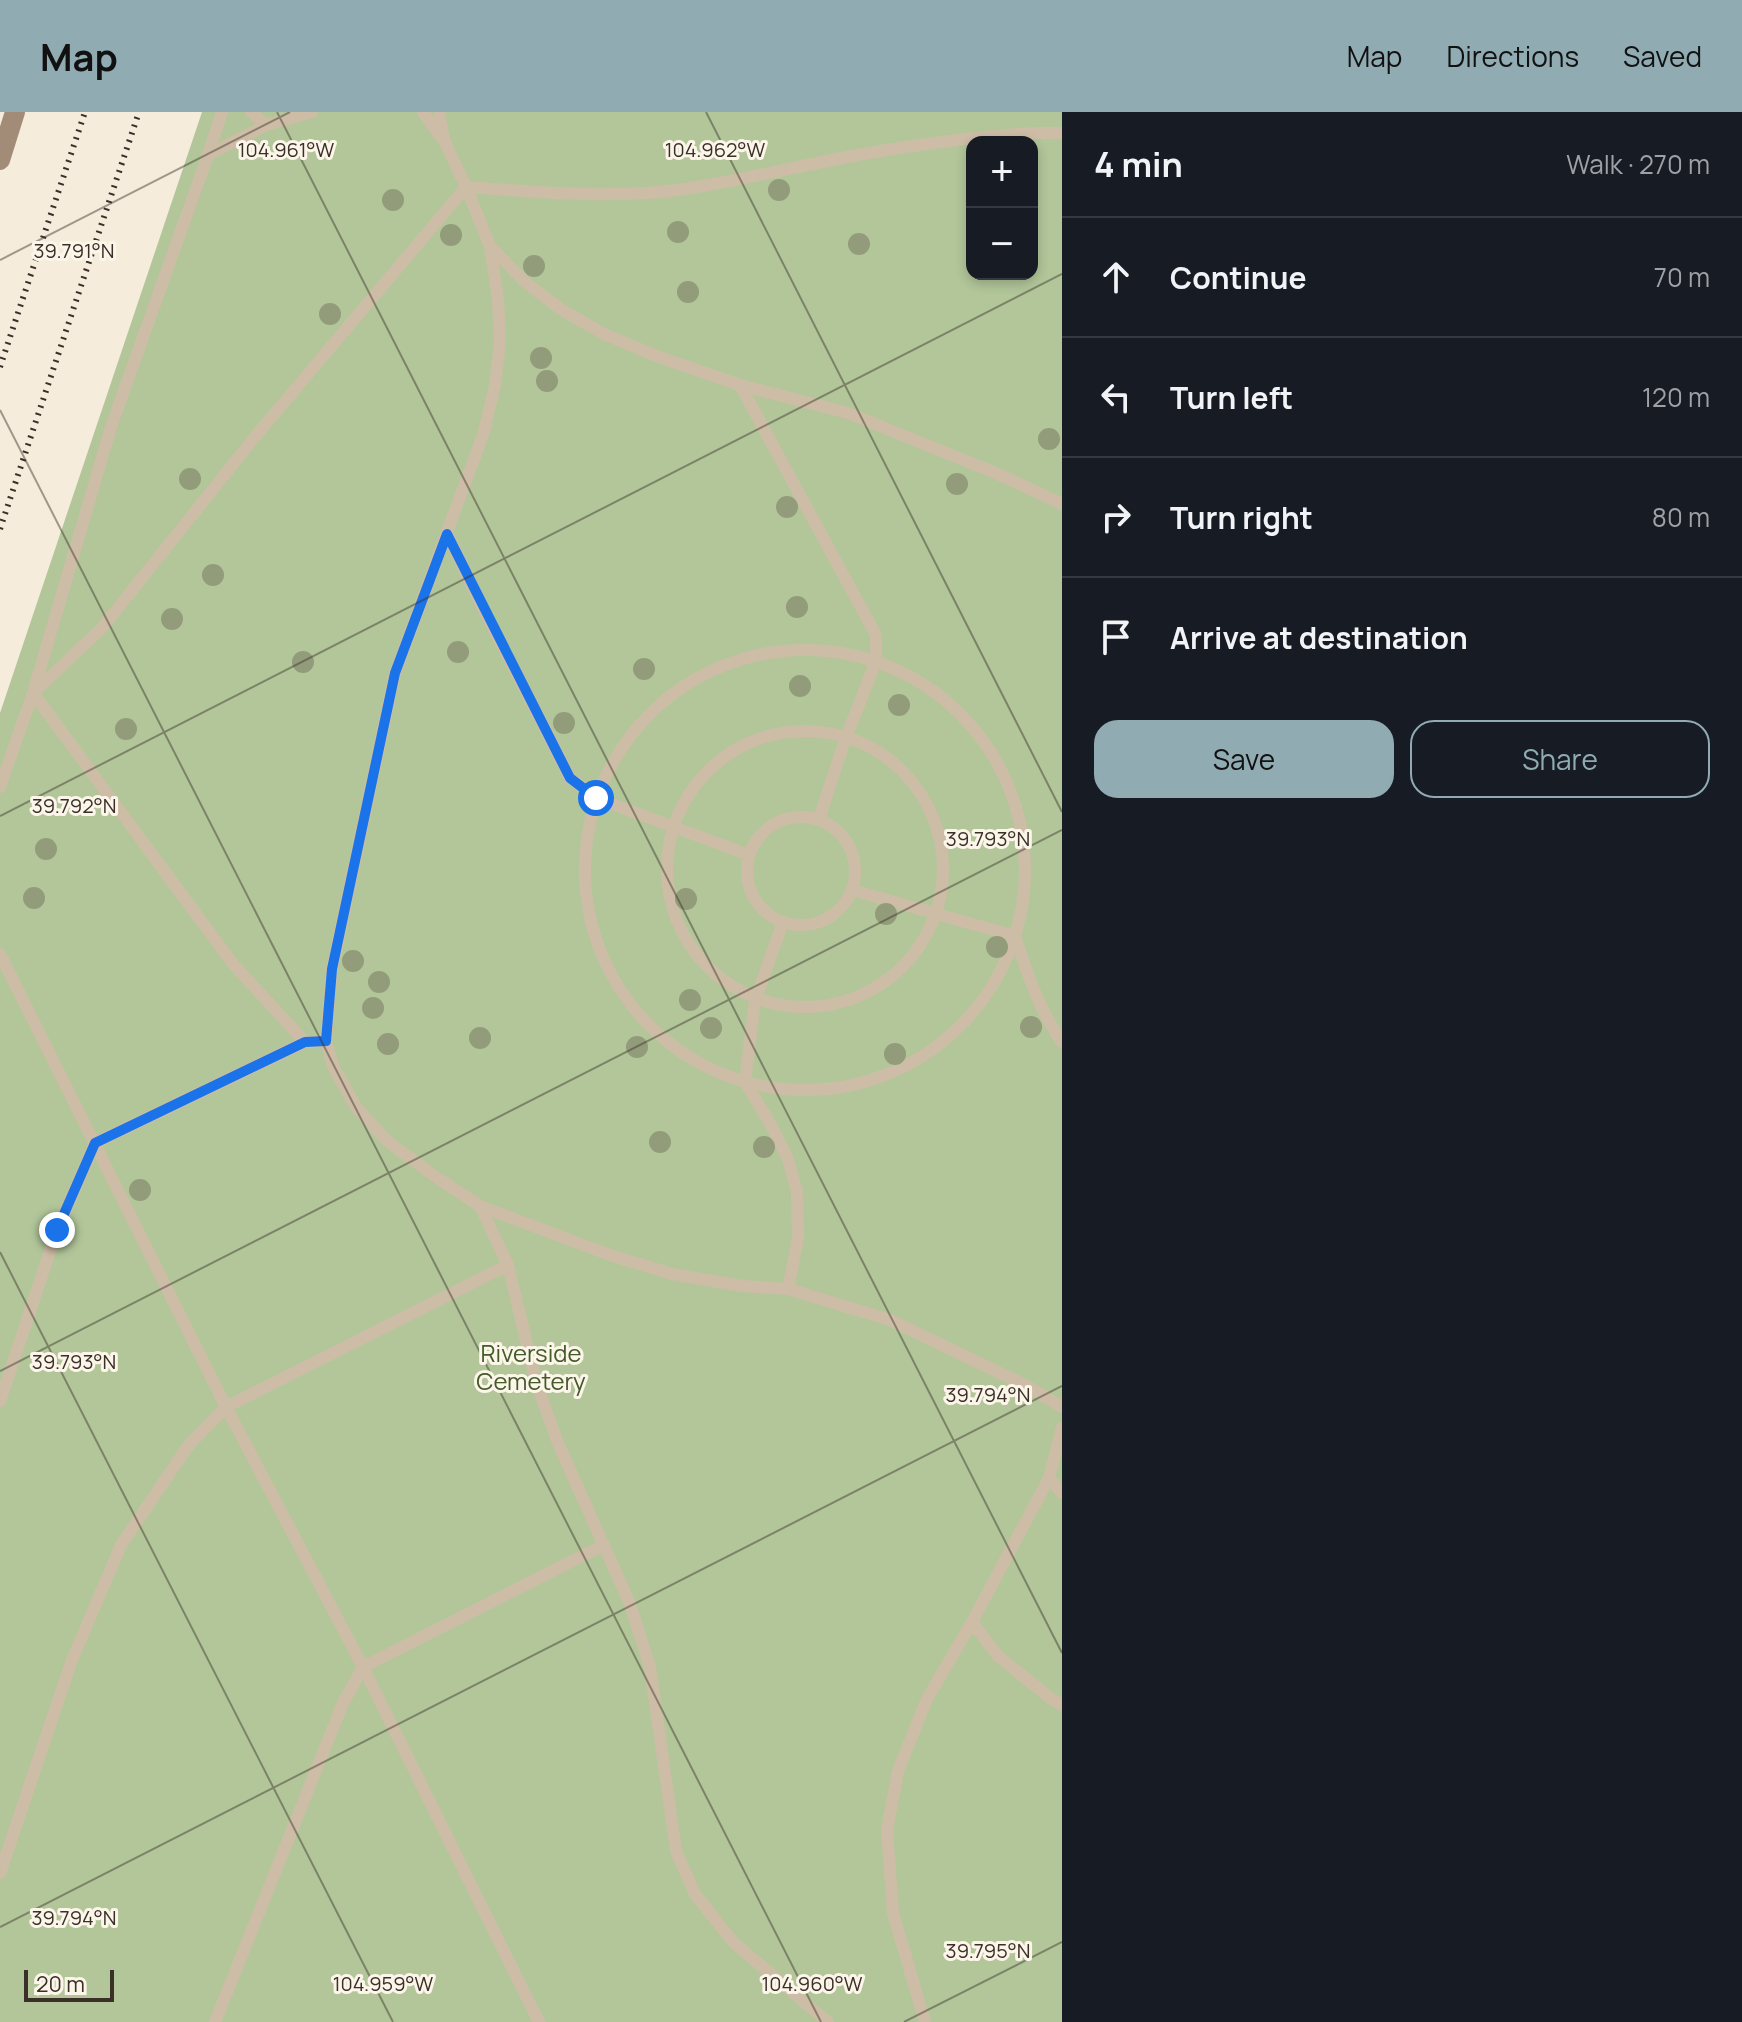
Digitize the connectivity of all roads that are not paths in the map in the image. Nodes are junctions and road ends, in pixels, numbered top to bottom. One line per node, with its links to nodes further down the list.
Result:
1 (15, 112): 11 (main road)
2 (222, 112): 10 (lane)
3 (251, 112): 7 (lane)
4 (312, 112): 7 (lane)
5 (423, 112): 9 (lane)
6 (439, 112): 9 (lane)
7 (266, 125): 10 (lane)
8 (1062, 133): 12 (lane)
9 (444, 140): 12 (lane)
10 (208, 155): 18 (lane)
11 (0, 160)
12 (466, 187): 13 (lane); 18 (lane)
13 (490, 246): 14 (lane); 16 (lane)
14 (740, 385): 15 (lane); 17 (lane)
15 (1062, 504)
16 (447, 534): 21 (lane); 31 (lane)
17 (876, 661): 19 (lane); 21 (lane); 28 (lane)
18 (33, 693): 20 (lane); 32 (lane)
19 (846, 737): 22 (lane); 23 (lane); 26 (lane)
20 (0, 787)
21 (596, 798): 23 (lane); 34 (lane)
22 (819, 819): 24 (lane); 25 (lane)
23 (673, 828): 24 (lane); 30 (lane)
24 (749, 855): 27 (lane)
25 (852, 890): 26 (lane); 27 (lane)
26 (935, 914): 28 (lane); 30 (lane)
27 (783, 922): 30 (lane)
28 (1015, 936): 33 (lane); 34 (lane)
29 (0, 954): 35 (lane)
30 (757, 998): 34 (lane)
31 (326, 1041): 32 (lane); 36 (lane)
32 (305, 1042): 35 (lane)
33 (1062, 1042)
34 (745, 1082): 38 (lane)
35 (95, 1143): 39 (lane); 40 (lane)
36 (480, 1206): 37 (lane); 38 (lane)
37 (508, 1265): 40 (lane); 45 (lane)
38 (788, 1289): 41 (lane)
39 (0, 1401)
40 (226, 1407): 47 (lane); 49 (lane)
41 (1062, 1407)
42 (1062, 1428): 43 (lane)
43 (1049, 1478): 44 (lane); 46 (lane)
44 (1062, 1493)
45 (604, 1545): 47 (lane); 52 (lane)
46 (972, 1622): 48 (lane); 53 (lane)
47 (363, 1667): 50 (lane); 51 (lane)
48 (1062, 1705)
49 (0, 1873)
50 (215, 2022)
51 (539, 2022)
52 (828, 2022)
53 (925, 2022)

